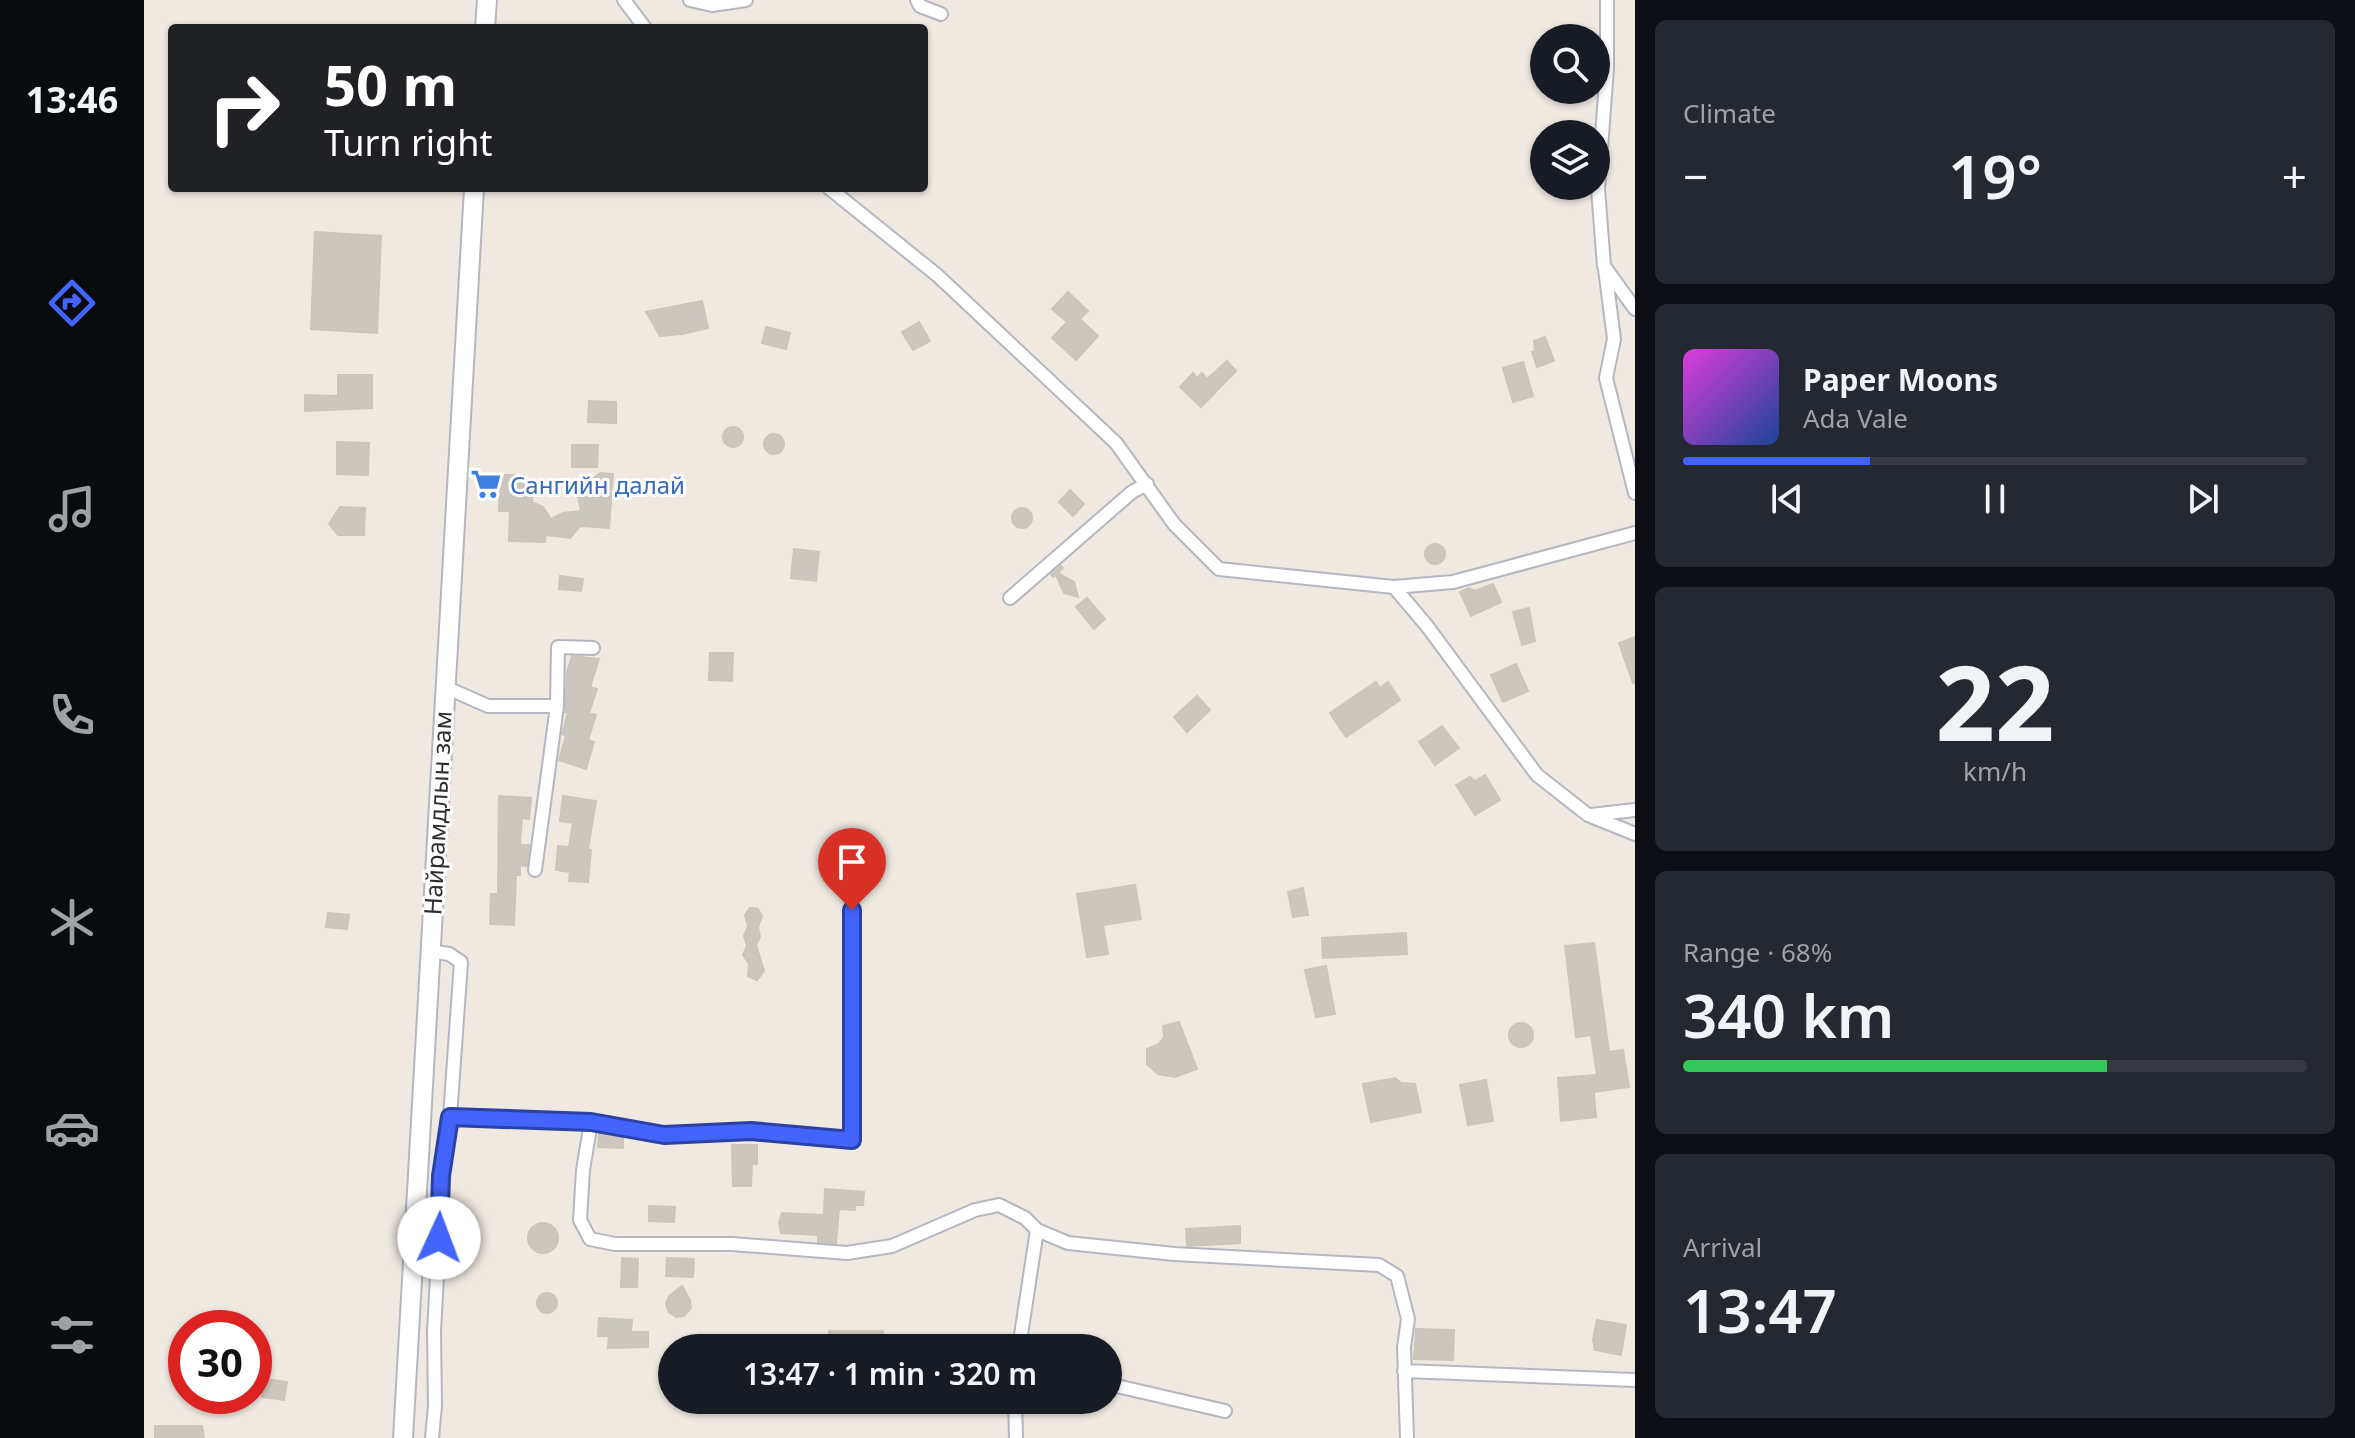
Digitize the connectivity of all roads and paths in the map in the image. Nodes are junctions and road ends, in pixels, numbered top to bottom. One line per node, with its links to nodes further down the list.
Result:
1 (487, 0): 8 (main road)
2 (624, 0): 9 (street)
3 (690, 0): 4 (street)
4 (746, 0)
5 (917, 0): 7 (street)
6 (1607, 0): 12 (street)
7 (941, 14)
8 (485, 24)
9 (642, 24)
10 (474, 192): 20 (main road, Найрамдлын зам)
11 (834, 192): 14 (street)
12 (1604, 266): 13 (street); 15 (street)
13 (1635, 309)
14 (1147, 484): 17 (street); 18 (street)
15 (1635, 493)
16 (1635, 533): 17 (street)
17 (1394, 587): 23 (street)
18 (1010, 598)
19 (593, 648): 21 (street)
20 (445, 687): 21 (street); 27 (main road, Найрамдлын зам)
21 (557, 706): 25 (street)
22 (1635, 810): 23 (street)
23 (1588, 815): 24 (street)
24 (1633, 836)
25 (535, 870)
26 (852, 910): 29 (street)
27 (429, 951): 28 (street); 31 (main road, Найрамдлын зам)
28 (450, 1117): 29 (street); 32 (street)
29 (591, 1122): 30 (street)
30 (1037, 1230): 33 (street); 34 (street)
31 (413, 1234): 32 (street); 39 (main road, Найрамдлын зам)
32 (439, 1238): 40 (street)
33 (1021, 1334)
34 (1404, 1371): 35 (street); 42 (street)
35 (1635, 1380)
36 (1122, 1387): 37 (street)
37 (1225, 1411)
38 (1015, 1414): 41 (street)
39 (403, 1438)
40 (432, 1438)
41 (1016, 1438)
42 (1407, 1438)

